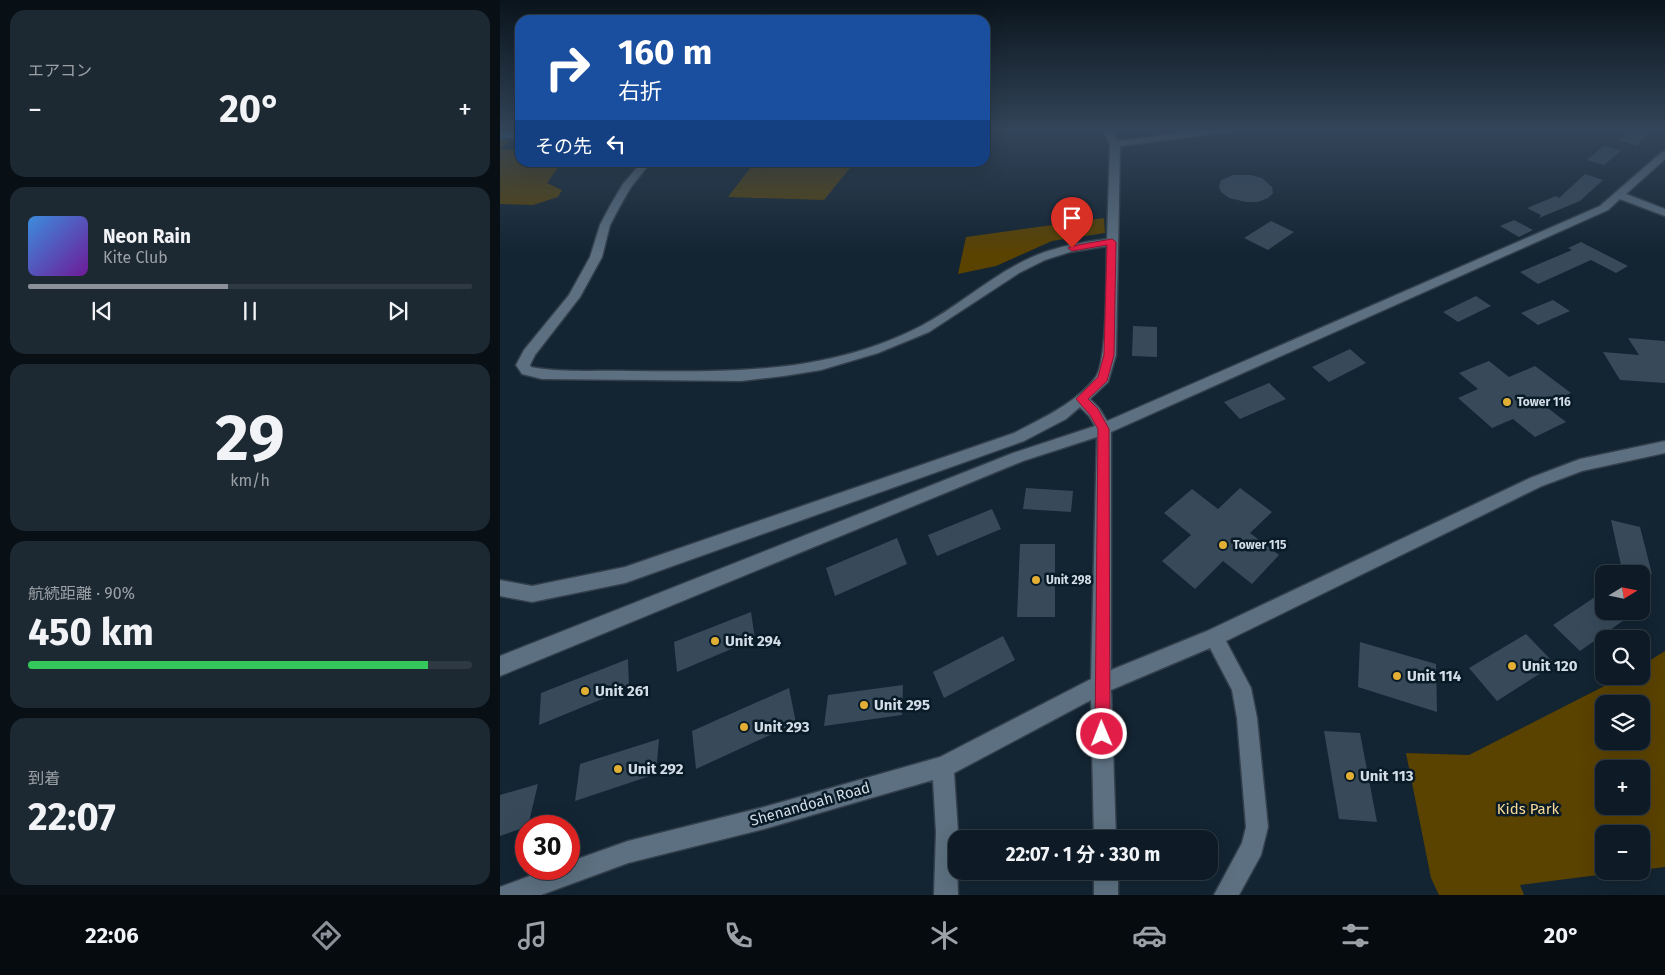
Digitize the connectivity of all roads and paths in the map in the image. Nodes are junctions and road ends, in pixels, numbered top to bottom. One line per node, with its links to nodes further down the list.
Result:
1 (640, 171): 6 (street)
2 (1114, 171): 6 (street)
3 (1646, 171): 4 (street)
4 (1619, 195): 5 (street); 8 (street)
5 (1665, 213)
6 (1112, 242): 7 (street)
7 (1081, 399): 8 (street); 10 (street)
8 (1104, 429): 12 (street); 13 (street)
9 (1665, 448): 11 (street, Shenandoah Road)
10 (500, 588)
11 (1214, 637): 13 (street, Shenandoah Road); 20 (street)
12 (500, 666)
13 (1101, 684): 14 (street, Shenandoah Road); 15 (street)
14 (943, 766): 17 (street, Shenandoah Road); 18 (street)
15 (1105, 830)
16 (1106, 880): 19 (street)
17 (508, 895)
18 (946, 895)
19 (1106, 895)
20 (1226, 895)

